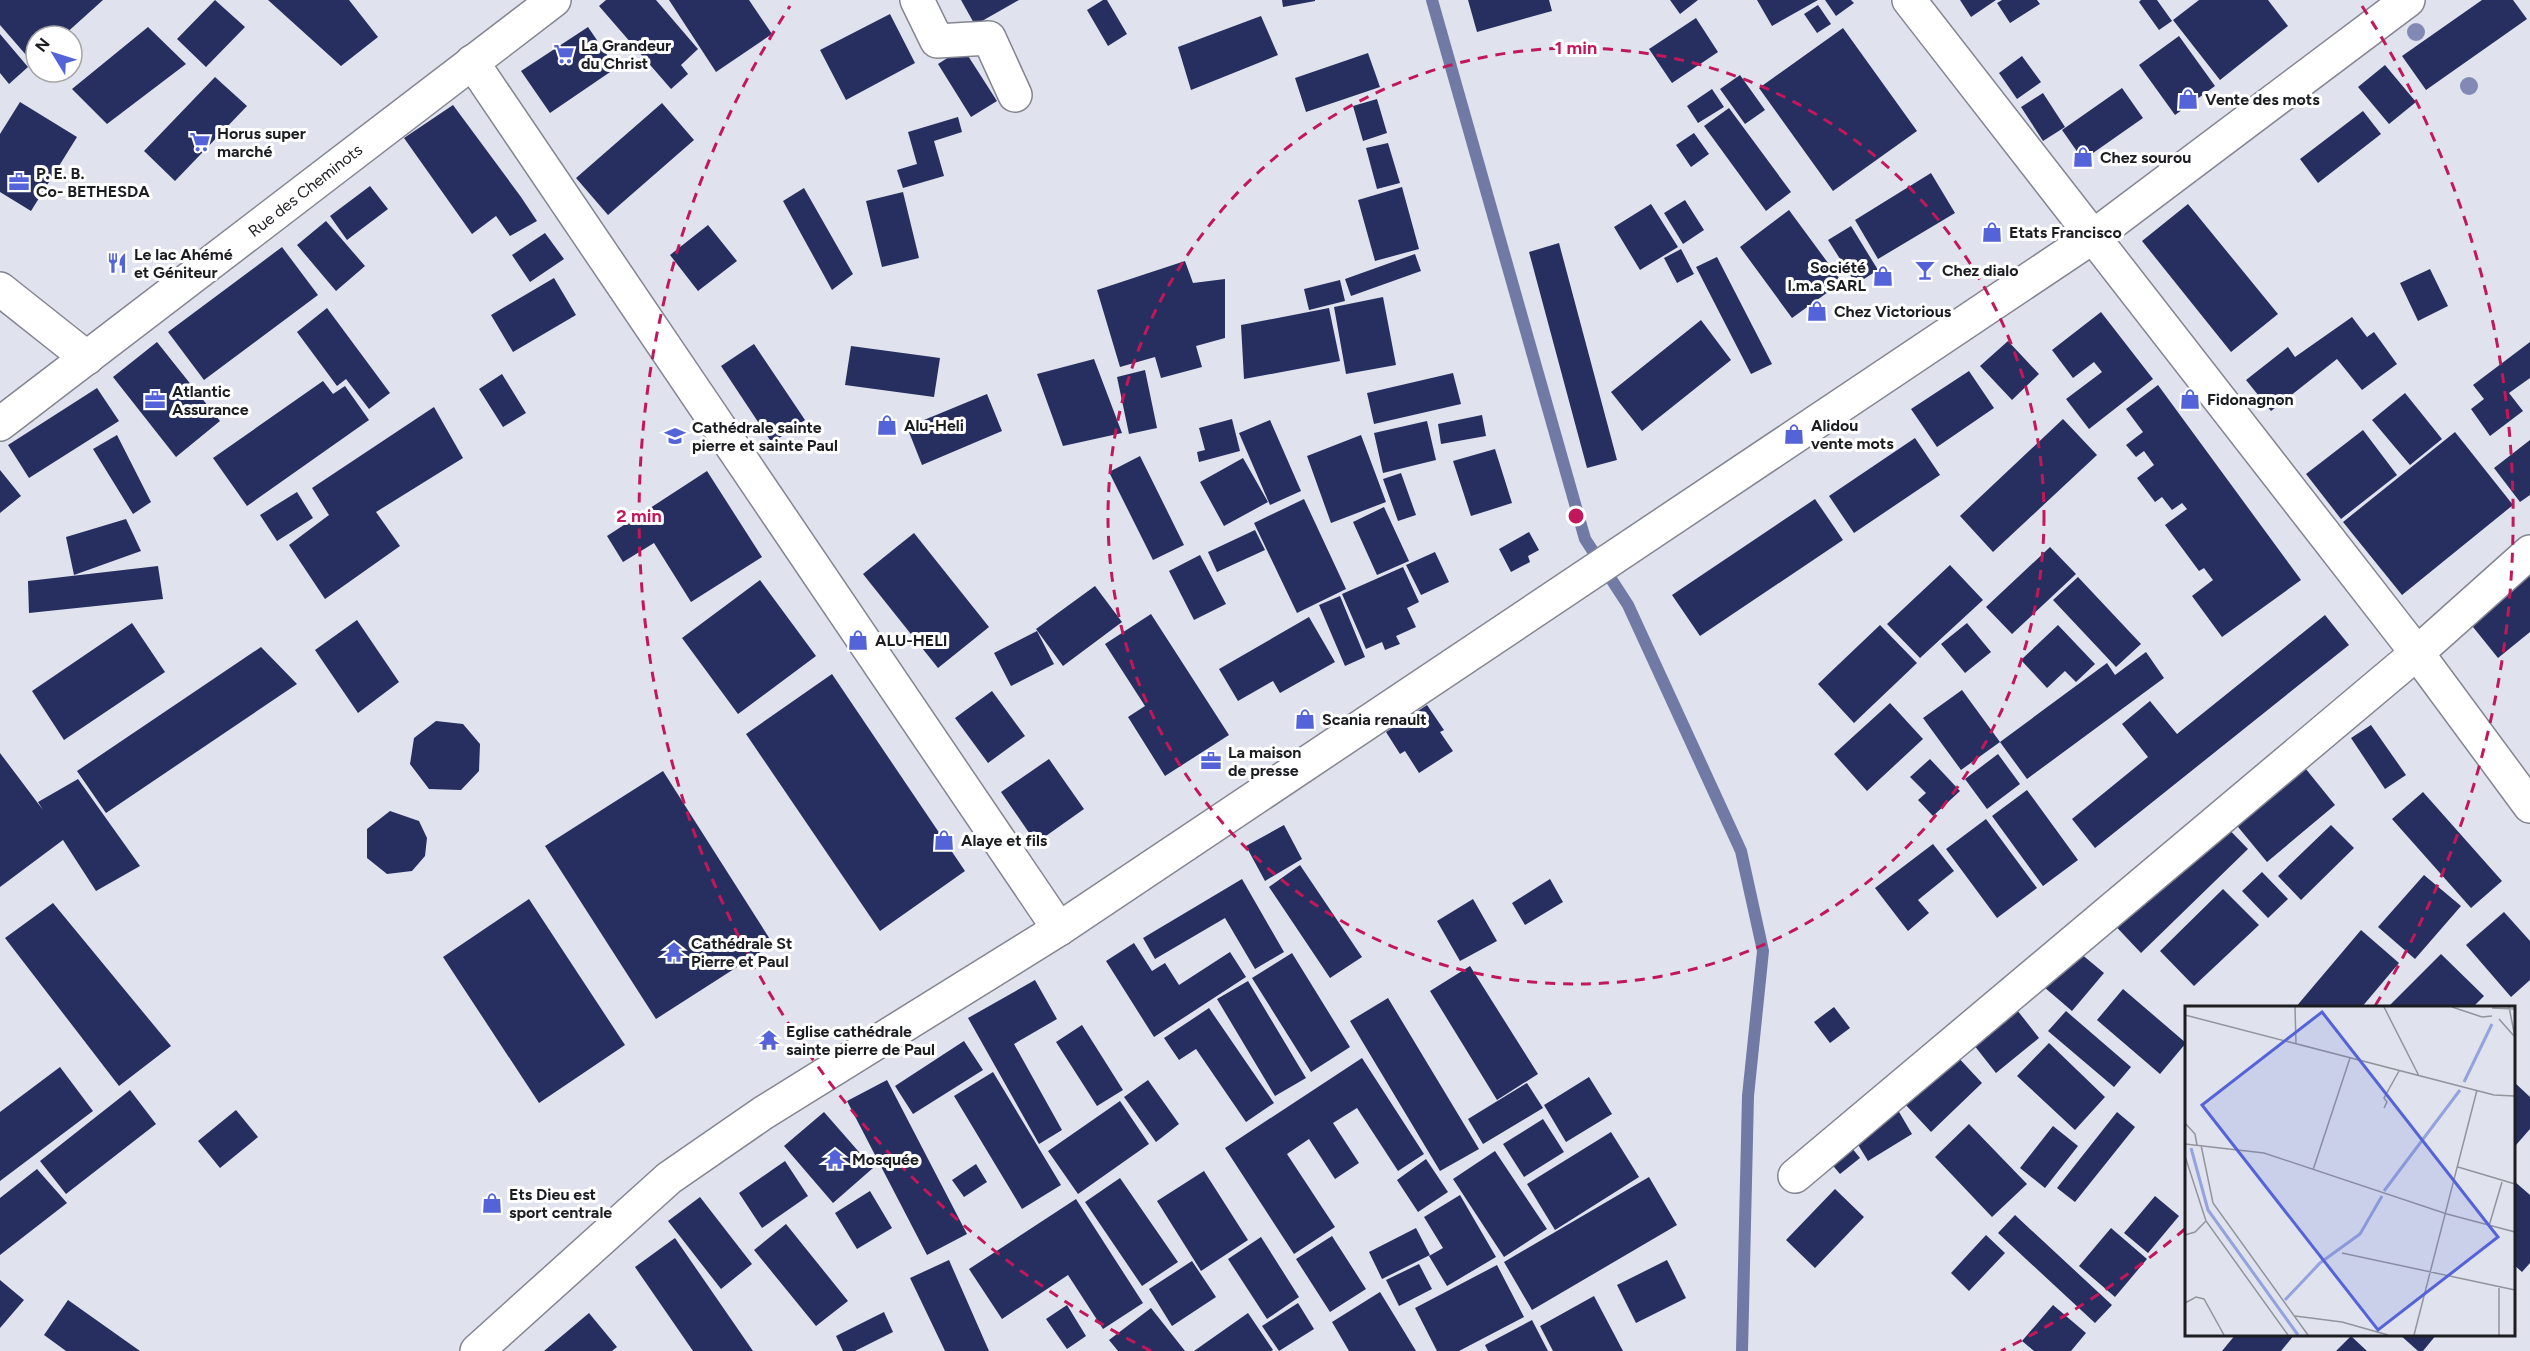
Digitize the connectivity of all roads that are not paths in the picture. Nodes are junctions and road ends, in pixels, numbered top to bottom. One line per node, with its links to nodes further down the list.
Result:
1 (554, 0): 5 (street, Rue des Cheminots)
2 (917, 0): 6 (street)
3 (1909, 0): 7 (street)
4 (2406, 0): 7 (street)
5 (472, 62): 9 (street, Rue des Cheminots); 14 (street)
6 (1015, 95)
7 (2094, 236): 12 (street); 14 (street)
8 (0, 289): 9 (street)
9 (87, 358): 10 (street, Rue des Cheminots)
10 (0, 424)
11 (2530, 552): 12 (street)
12 (2417, 653): 13 (street); 15 (street)
13 (2530, 806)
14 (1059, 929): 16 (street)
15 (1795, 1176)
16 (477, 1351)

